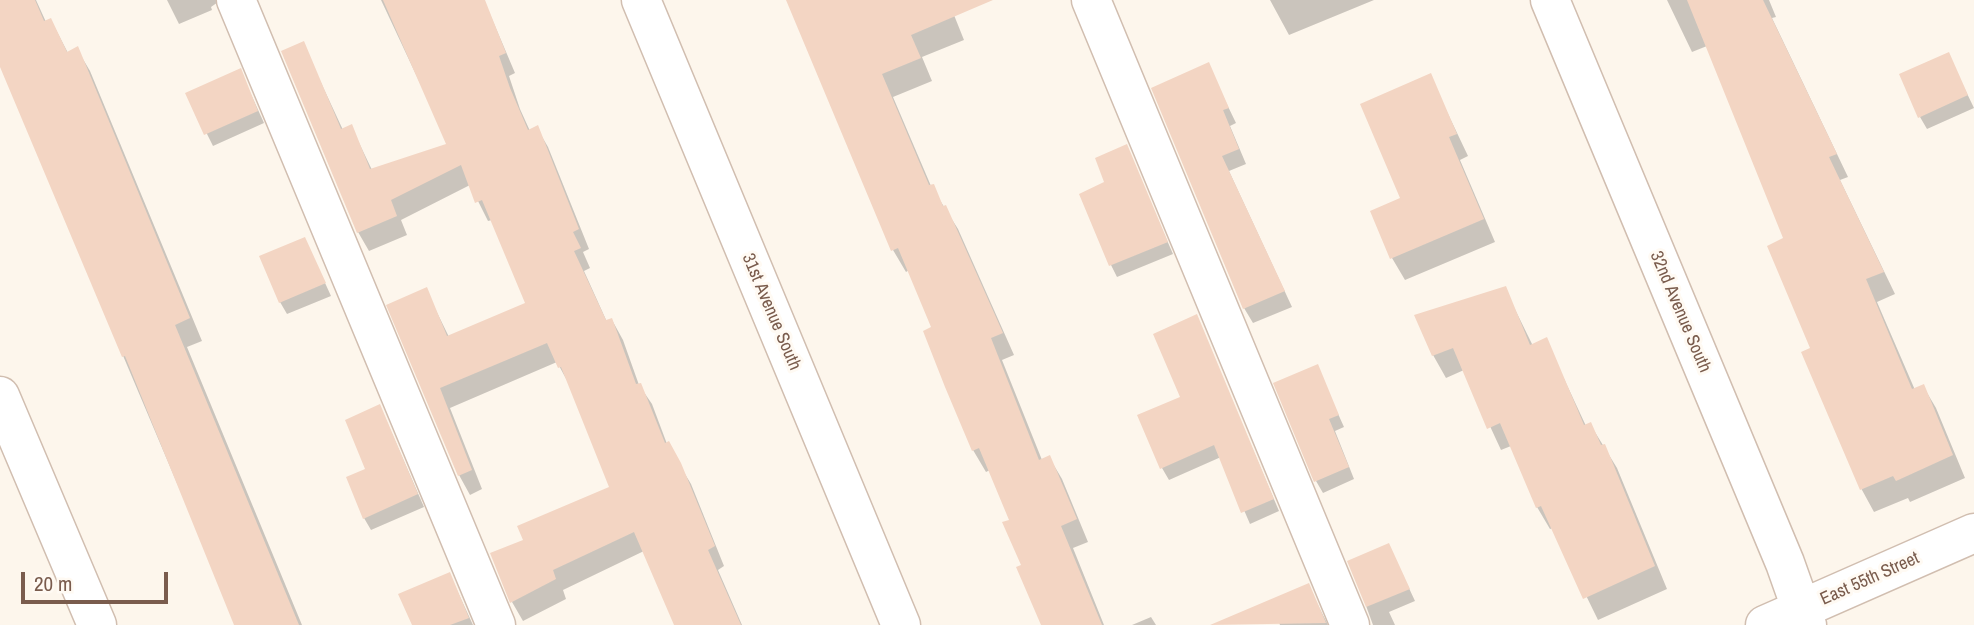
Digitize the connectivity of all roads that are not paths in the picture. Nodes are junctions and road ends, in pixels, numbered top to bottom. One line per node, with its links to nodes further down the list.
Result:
1 (236, 0): 9 (street)
2 (642, 0): 10 (street, 31st Avenue South)
3 (1091, 0): 11 (street)
4 (1550, 0): 7 (street, 32nd Avenue South)
5 (0, 396): 8 (street)
6 (1974, 533): 7 (street, East 55th Street)
7 (1804, 617): 12 (street, East 55th Street)
8 (97, 625)
9 (496, 625)
10 (901, 625)
11 (1350, 625)
12 (1765, 625)

